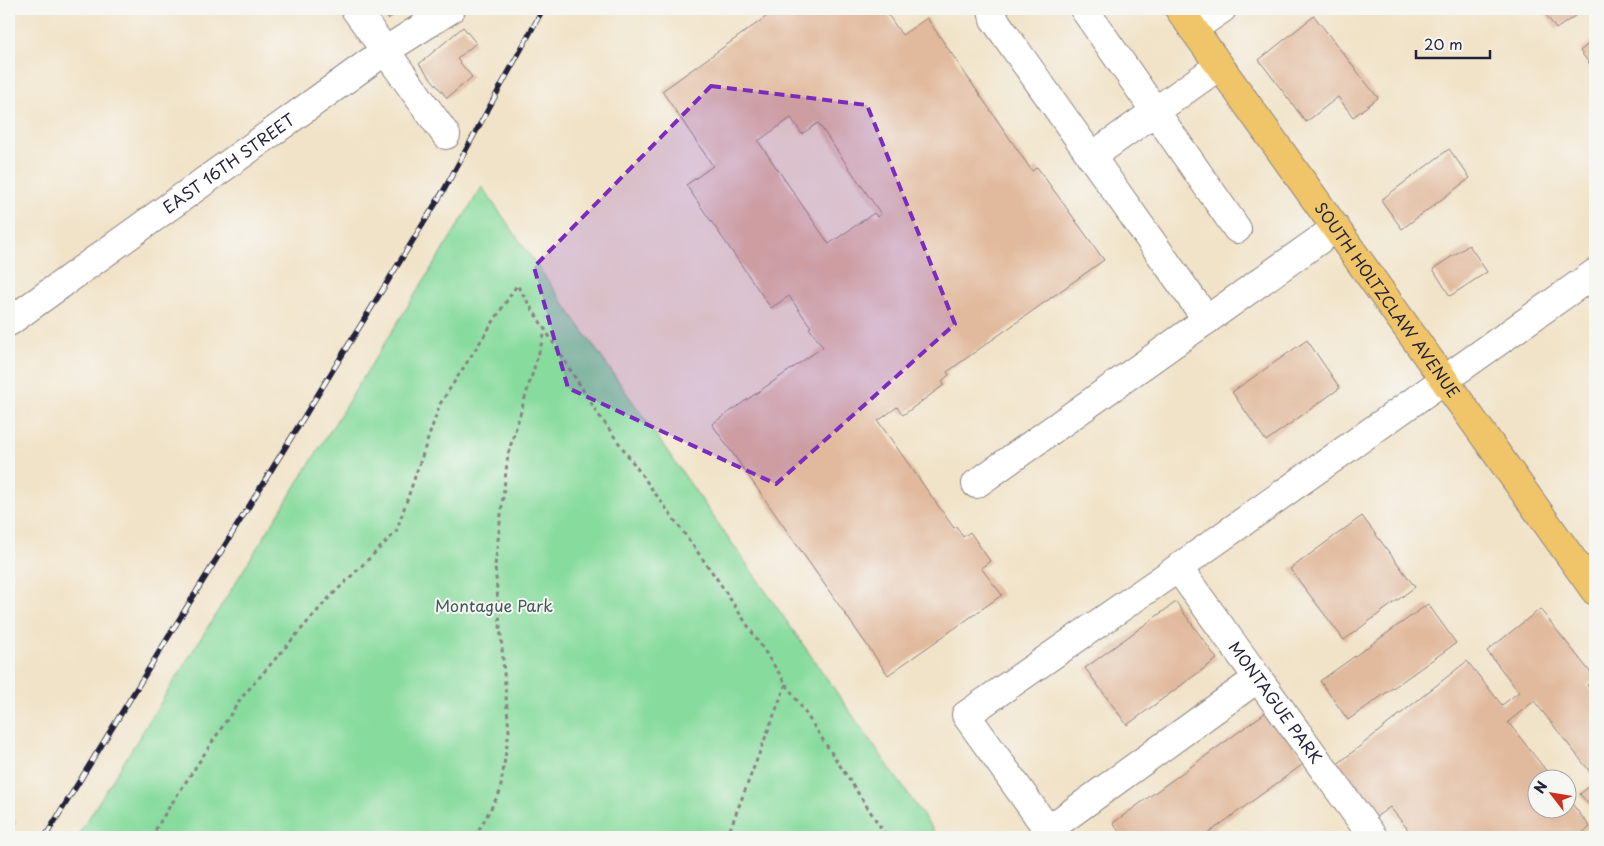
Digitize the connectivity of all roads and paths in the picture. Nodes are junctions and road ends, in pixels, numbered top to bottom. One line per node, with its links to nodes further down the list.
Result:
1 (355, 9): 7 (street)
2 (451, 9): 7 (street, EAST 16TH STREET)
3 (992, 9): 11 (street)
4 (1084, 9): 9 (street)
5 (1222, 9): 6 (street)
6 (1186, 19): 8 (main road, SOUTH HOLTZCLAW AVENUE)
7 (385, 51): 10 (street); 16 (street, EAST 16TH STREET)
8 (1219, 66): 9 (street); 12 (main road, SOUTH HOLTZCLAW AVENUE)
9 (1155, 111): 11 (street); 13 (street)
10 (446, 135)
11 (1091, 157): 15 (street)
12 (1336, 228): 15 (street); 18 (main road, SOUTH HOLTZCLAW AVENUE)
13 (1237, 229)
14 (1595, 273): 18 (street)
15 (1207, 320): 19 (street)
16 (9, 322)
17 (545, 331): 23 (path); 25 (path); 26 (path)
18 (1444, 380): 20 (street); 21 (main road, SOUTH HOLTZCLAW AVENUE)
19 (976, 484)
20 (1178, 568): 22 (street, MONTAGUE PARK); 24 (street)
21 (1595, 591)
22 (1258, 678): 24 (street); 29 (street, MONTAGUE PARK)
23 (786, 683): 27 (path); 28 (path)
24 (1050, 834)
25 (152, 837)
26 (475, 837)
27 (727, 837)
28 (887, 837)
29 (1373, 837)

